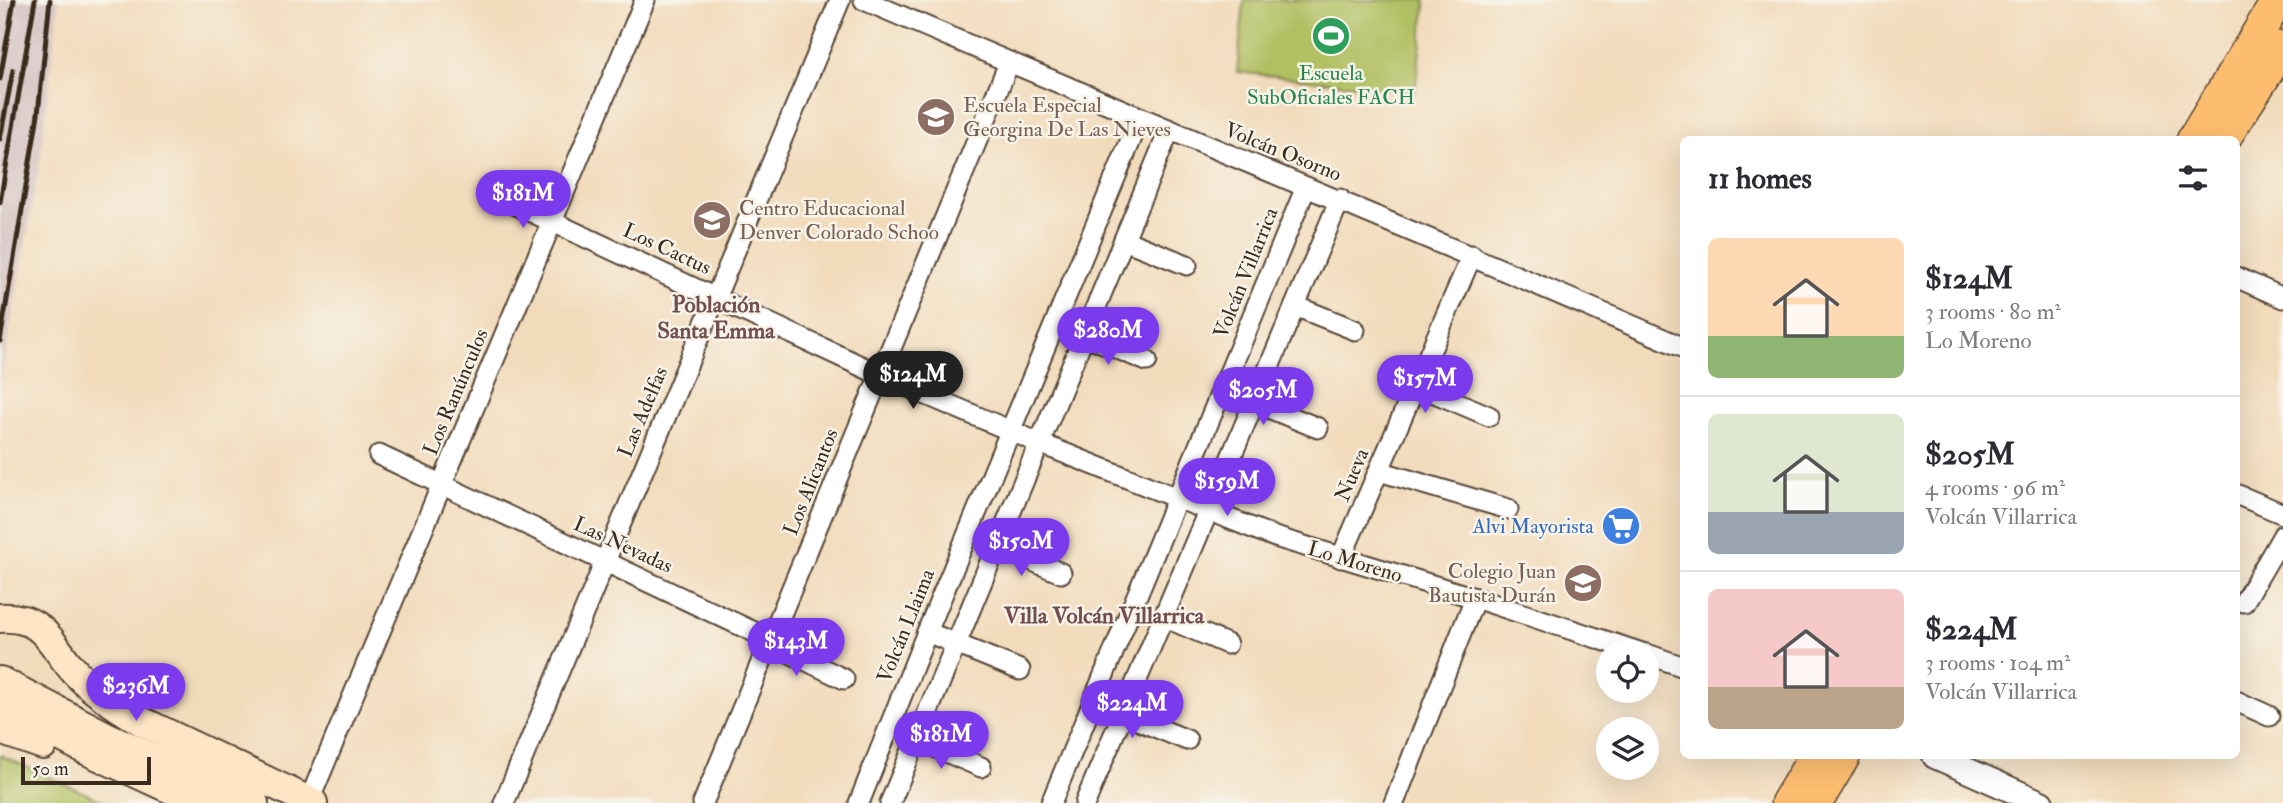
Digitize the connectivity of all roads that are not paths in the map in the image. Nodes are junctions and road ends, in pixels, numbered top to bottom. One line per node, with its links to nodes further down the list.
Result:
1 (645, 0): 14 (street, Los Ranúnculos)
2 (840, 0): 19 (street, Las Adelfas)
3 (864, 0): 6 (street, Volcán Osorno)
4 (2278, 0): 9 (main road)
5 (2283, 47): 10 (main road)
6 (1009, 63): 7 (street, Volcán Osorno); 26 (street, Los Alicantos)
7 (1140, 118): 8 (street, Volcán Osorno); 32 (street, Volcán Llaima)
8 (1169, 131): 11 (street, Volcán Osorno); 15 (street)
9 (2195, 136)
10 (2226, 136)
11 (1306, 187): 12 (street, Volcán Osorno); 28 (street, Volcán Villarrica)
12 (1340, 200): 16 (street, Volcán Osorno); 21 (street)
13 (510, 201): 14 (street, Los Cactus)
14 (553, 221): 19 (street, Los Cactus); 36 (street, Los Ranúnculos)
15 (1124, 240): 17 (street); 23 (street)
16 (1472, 255): 24 (street, Volcán Osorno); 27 (street, Nueva)
17 (1187, 265)
18 (2240, 279): 20 (street)
19 (716, 297): 26 (street, Los Cactus); 45 (street, Las Adelfas)
20 (2283, 298)
21 (1295, 306): 22 (street); 29 (street)
22 (1355, 330)
23 (1084, 335): 25 (street); 33 (street)
24 (1680, 346)
25 (1147, 361)
26 (880, 375): 32 (street, Lo Moreno); 52 (street, Los Alicantos)
27 (1422, 387): 30 (street); 35 (street, Nueva)
28 (1222, 389): 29 (street); 38 (street, Volcán Villarrica)
29 (1254, 402): 31 (street); 39 (street)
30 (1489, 416)
31 (1318, 428)
32 (1012, 430): 33 (street, Lo Moreno); 51 (street, Volcán Llaima)
33 (1039, 443): 38 (street, Lo Moreno); 43 (street)
34 (379, 456): 36 (street, Las Nevadas)
35 (1385, 472): 40 (street); 44 (street, Nueva)
36 (442, 485): 45 (street, Las Nevadas); 73 (street, Los Ranúnculos)
37 (2240, 496): 41 (street)
38 (1178, 497): 39 (street, Lo Moreno); 61 (street, Volcán Villarrica)
39 (1209, 509): 44 (street, Lo Moreno); 49 (street)
40 (1508, 509)
41 (2283, 514)
42 (2283, 534): 48 (street)
43 (996, 546): 46 (street); 55 (street)
44 (1341, 558): 47 (street, Lo Moreno)
45 (605, 562): 52 (street, Las Nevadas); 77 (street, Las Adelfas)
46 (1061, 573)
47 (1475, 597): 53 (street, Lo Moreno); 83 (street)
48 (2245, 602)
49 (1164, 617): 54 (street); 64 (street)
50 (0, 618): 73 (main road)
51 (927, 632): 55 (street); 79 (street, Volcán Llaima)
52 (771, 640): 59 (street, Las Nevadas); 78 (street, Los Alicantos)
53 (1602, 640)
54 (1227, 643)
55 (957, 644): 58 (street); 67 (street)
56 (1659, 659): 57 (street, Lo Moreno)
57 (1680, 666)
58 (1020, 670)
59 (844, 679)
60 (0, 681): 76 (main road)
61 (1093, 702): 64 (street); 81 (street, Volcán Villarrica)
62 (2240, 703): 65 (street)
63 (0, 705): 75 (main road)
64 (1123, 714): 68 (street); 82 (street)
65 (2269, 716)
66 (0, 730): 74 (main road)
67 (916, 739): 72 (street); 80 (street)
68 (1187, 740)
69 (1813, 759): 84 (main road)
70 (1842, 759): 85 (main road)
71 (1942, 759): 86 (street)
72 (981, 767)
73 (311, 802)
74 (166, 803)
75 (201, 803)
76 (254, 803)
77 (504, 803)
78 (704, 803)
79 (859, 803)
80 (890, 803)
81 (1051, 803)
82 (1085, 803)
83 (1394, 803)
84 (1787, 803)
85 (1816, 803)
86 (2041, 803)

